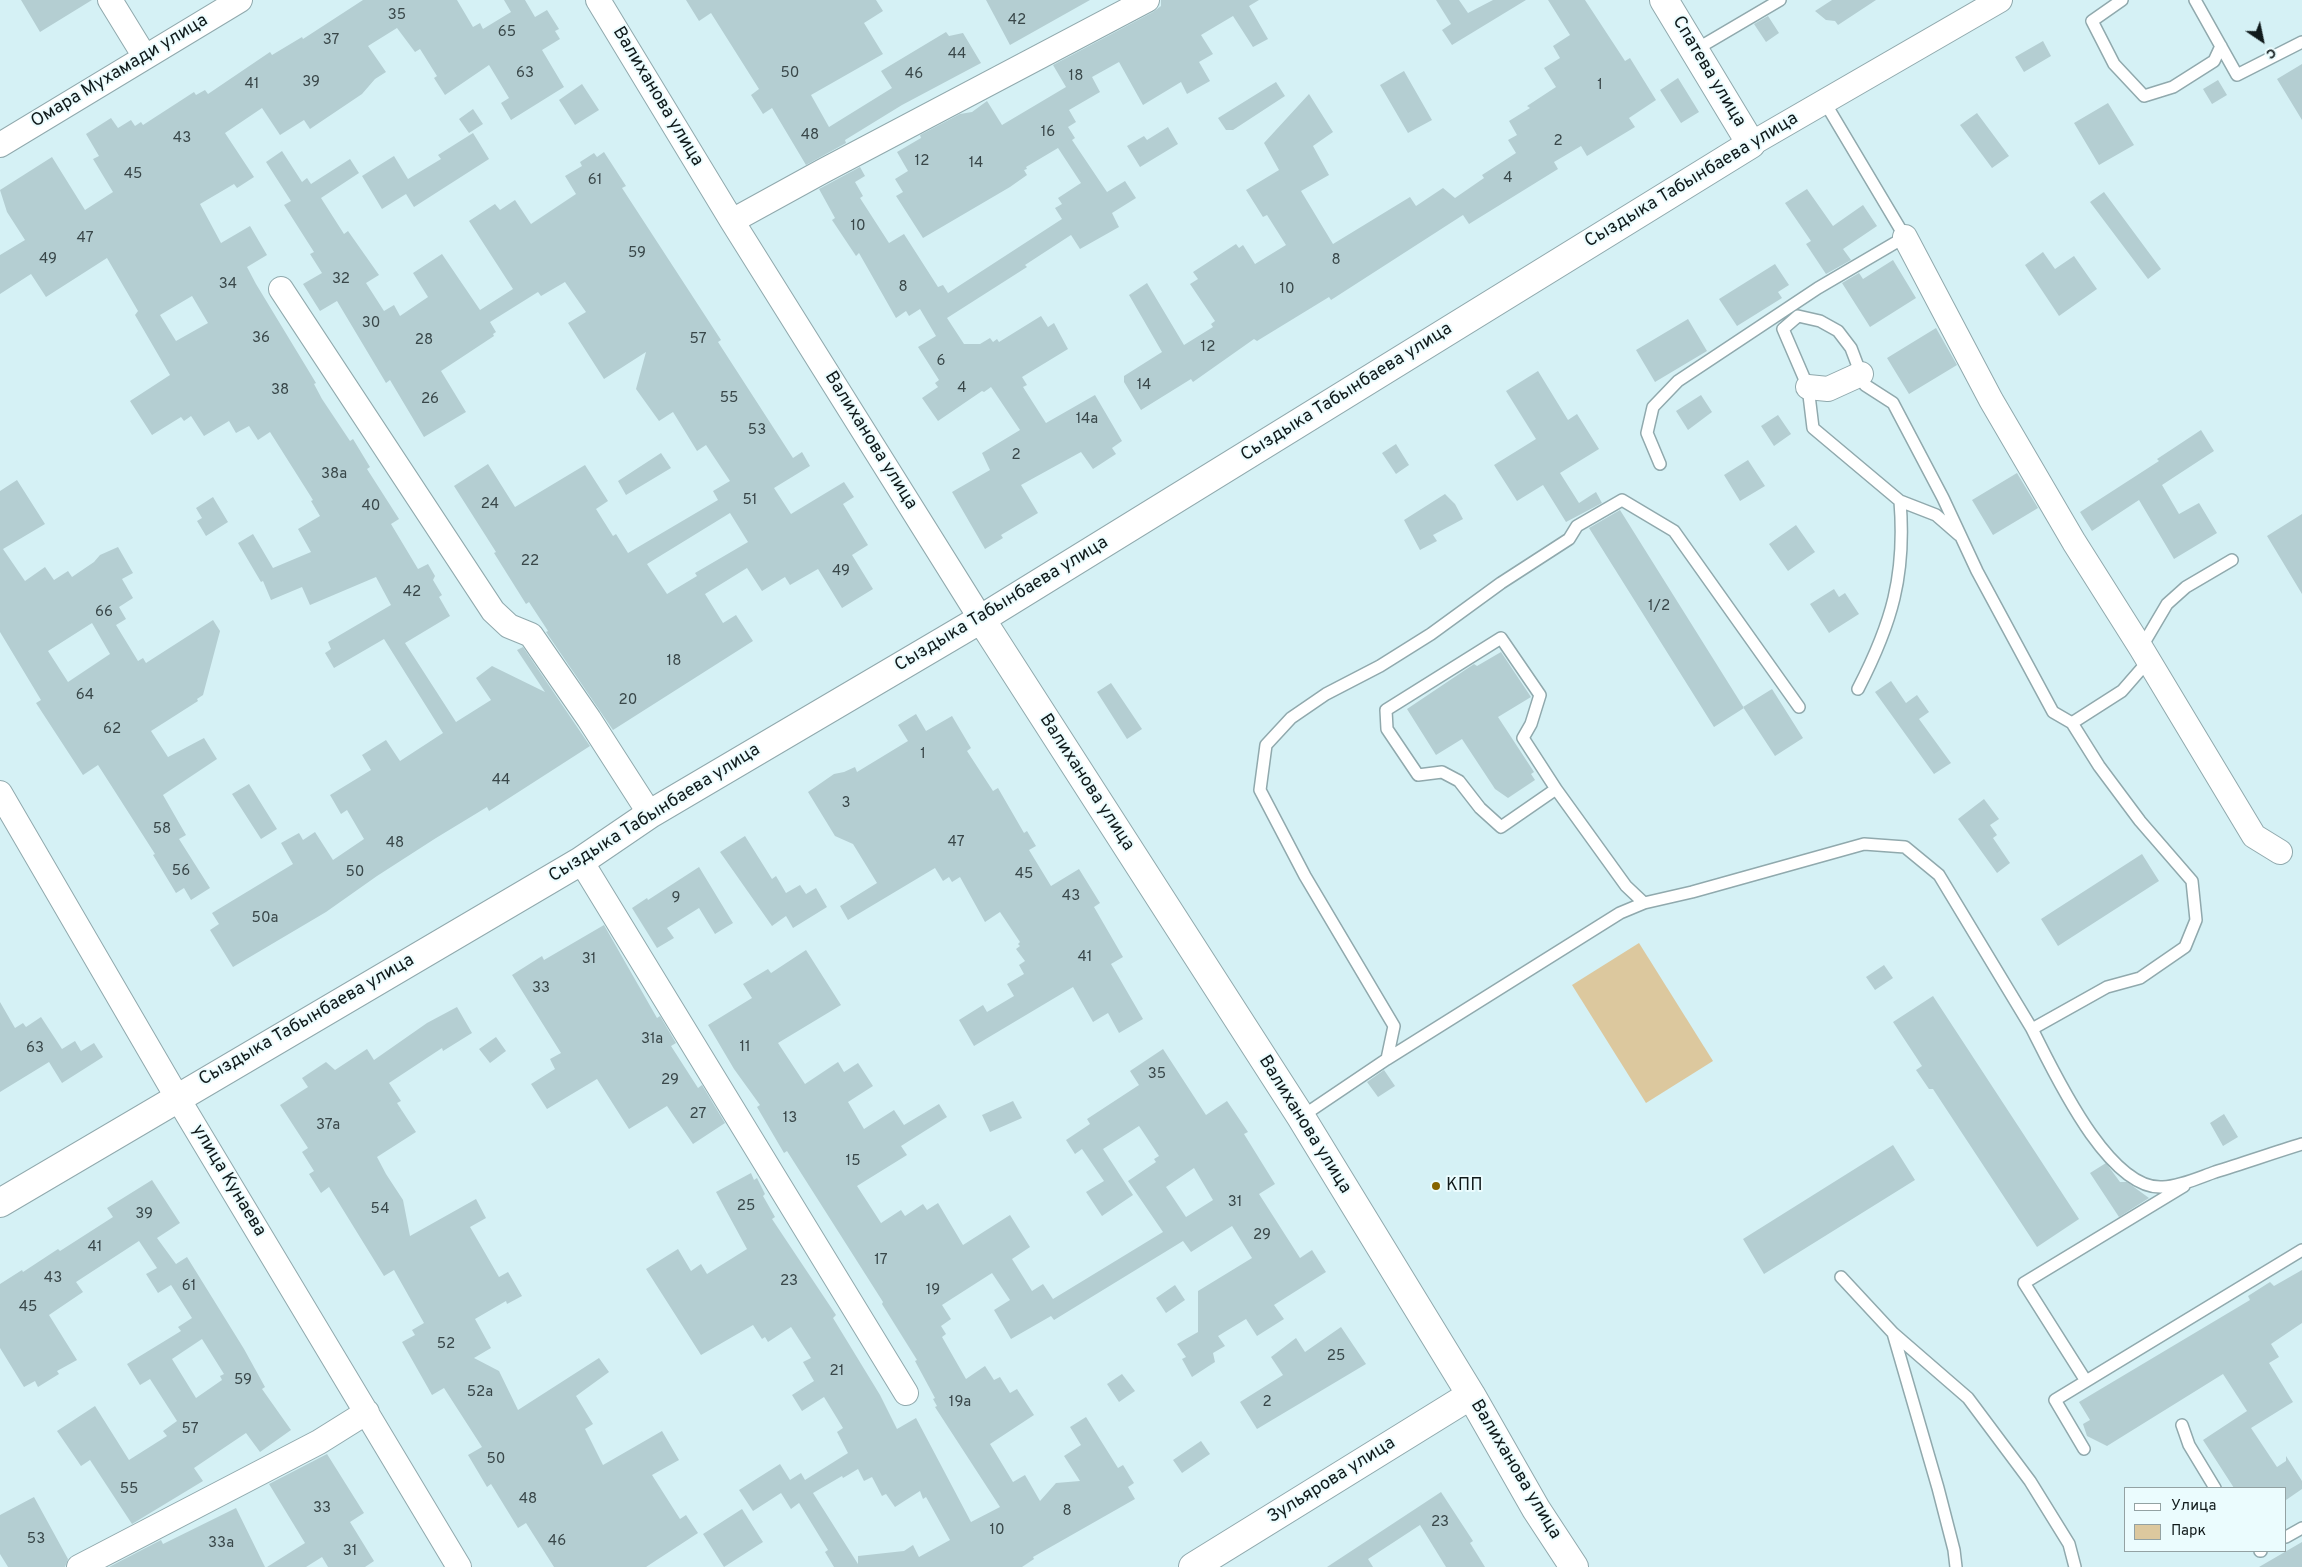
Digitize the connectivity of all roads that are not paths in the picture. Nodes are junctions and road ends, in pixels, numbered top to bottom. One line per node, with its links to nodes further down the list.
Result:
1 (110, 0): 13 (street)
2 (240, 0): 13 (street, Омара Мухамади улица)
3 (598, 0): 17 (street, Валиханова улица)
4 (1147, 0): 17 (street)
5 (1664, 0): 12 (street, Спатева улица)
6 (1780, 0): 12 (lane)
7 (2000, 0): 14 (street, Сыздыка Табынбаева улица)
8 (2122, 0): 11 (lane)
9 (2195, 0): 11 (lane)
10 (2302, 42): 11 (lane)
11 (2221, 46)
12 (1695, 50): 15 (street, Спатева улица)
13 (145, 57): 16 (street, Омара Мухамади улица)
14 (1824, 101): 15 (street, Сыздыка Табынбаева улица); 18 (lane)
15 (1751, 144): 30 (street, Сыздыка Табынбаева улица)
16 (0, 145)
17 (732, 221): 30 (street, Валиханова улица)
18 (1905, 237): 20 (lane); 31 (street)
19 (281, 289): 37 (street)
20 (1786, 309): 21 (lane); 22 (lane)
21 (1798, 316): 23 (lane); 24 (lane)
22 (1774, 317): 23 (lane); 26 (lane)
23 (1783, 329): 25 (lane)
24 (1861, 374): 25 (street); 28 (lane)
25 (1808, 387): 27 (lane)
26 (1660, 464)
27 (1900, 501): 28 (lane); 32 (lane)
28 (1960, 535): 34 (lane)
29 (2232, 560): 31 (lane)
30 (981, 619): 37 (street, Сыздыка Табынбаева улица); 44 (street, Валиханова улица)
31 (2145, 654): 34 (lane); 38 (street)
32 (1858, 689)
33 (1798, 707): 42 (lane)
34 (2072, 723): 41 (lane)
35 (1556, 789): 35 (lane); 40 (lane)
36 (0, 793): 43 (street, улица Кунаева)
37 (650, 814): 39 (street, Сыздыка Табынбаева улица)
38 (2280, 852)
39 (581, 861): 43 (street, Сыздыка Табынбаева улица); 52 (street)
40 (1644, 903): 41 (lane); 42 (lane)
41 (2032, 1029): 46 (lane)
42 (1386, 1059): 44 (lane)
43 (177, 1097): 47 (street, Сыздыка Табынбаева улица); 54 (street, улица Кунаева)
44 (1300, 1117): 53 (street, Валиханова улица)
45 (2302, 1144): 46 (lane)
46 (2194, 1180): 51 (lane)
47 (0, 1203)
48 (2302, 1250): 51 (lane)
49 (1841, 1277): 50 (lane)
50 (1893, 1333): 64 (lane); 65 (lane)
51 (2086, 1381): 56 (lane)
52 (906, 1393)
53 (1471, 1395): 62 (street, Зульярова улица); 63 (street, Валиханова улица)
54 (367, 1412): 60 (street); 61 (street, улица Кунаева)
55 (2182, 1425): 57 (lane)
56 (2084, 1449)
57 (2214, 1487)
58 (2302, 1528): 59 (lane)
59 (2287, 1536)
60 (79, 1567)
61 (459, 1567)
62 (1192, 1567)
63 (1574, 1567)
64 (1956, 1567)
65 (2075, 1567)

